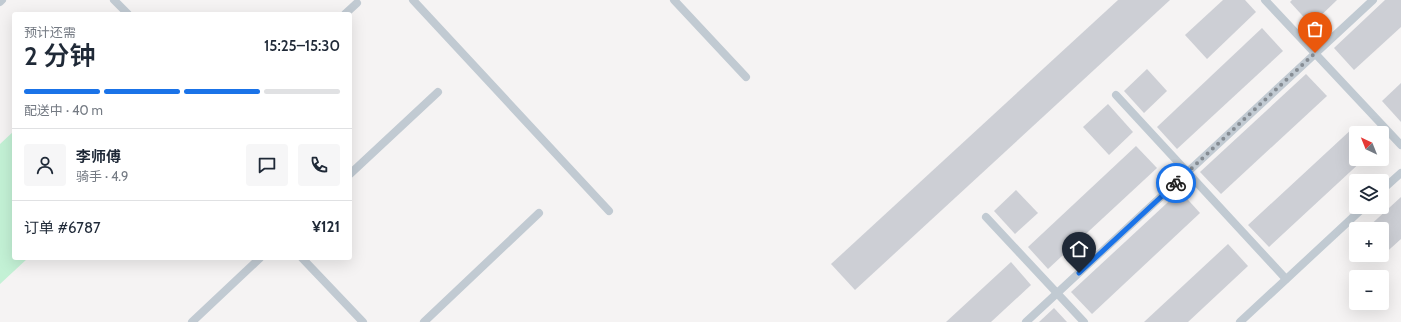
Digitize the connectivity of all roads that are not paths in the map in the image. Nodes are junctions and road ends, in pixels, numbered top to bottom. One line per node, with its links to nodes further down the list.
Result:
1 (114, 0): 7 (lane)
2 (413, 0): 18 (lane)
3 (674, 0): 10 (lane)
4 (1265, 0): 9 (lane)
5 (1373, 0): 9 (lane)
6 (357, 3): 8 (lane)
7 (126, 12)
8 (347, 12)
9 (1315, 53): 13 (lane); 15 (lane)
10 (746, 77)
11 (438, 92): 14 (lane)
12 (1116, 95): 15 (lane)
13 (1401, 145)
14 (352, 172)
15 (1187, 172): 24 (lane); 25 (lane)
16 (1401, 173): 17 (lane)
17 (1389, 184)
18 (609, 211)
19 (540, 213): 28 (lane)
20 (1356, 214): 24 (lane)
21 (986, 217): 25 (lane)
22 (258, 260): 26 (lane)
23 (304, 260): 27 (lane)
24 (1286, 279): 31 (lane)
25 (1057, 293): 29 (lane); 30 (lane)
26 (192, 322)
27 (362, 322)
28 (424, 322)
29 (1026, 322)
30 (1084, 322)
31 (1240, 322)

